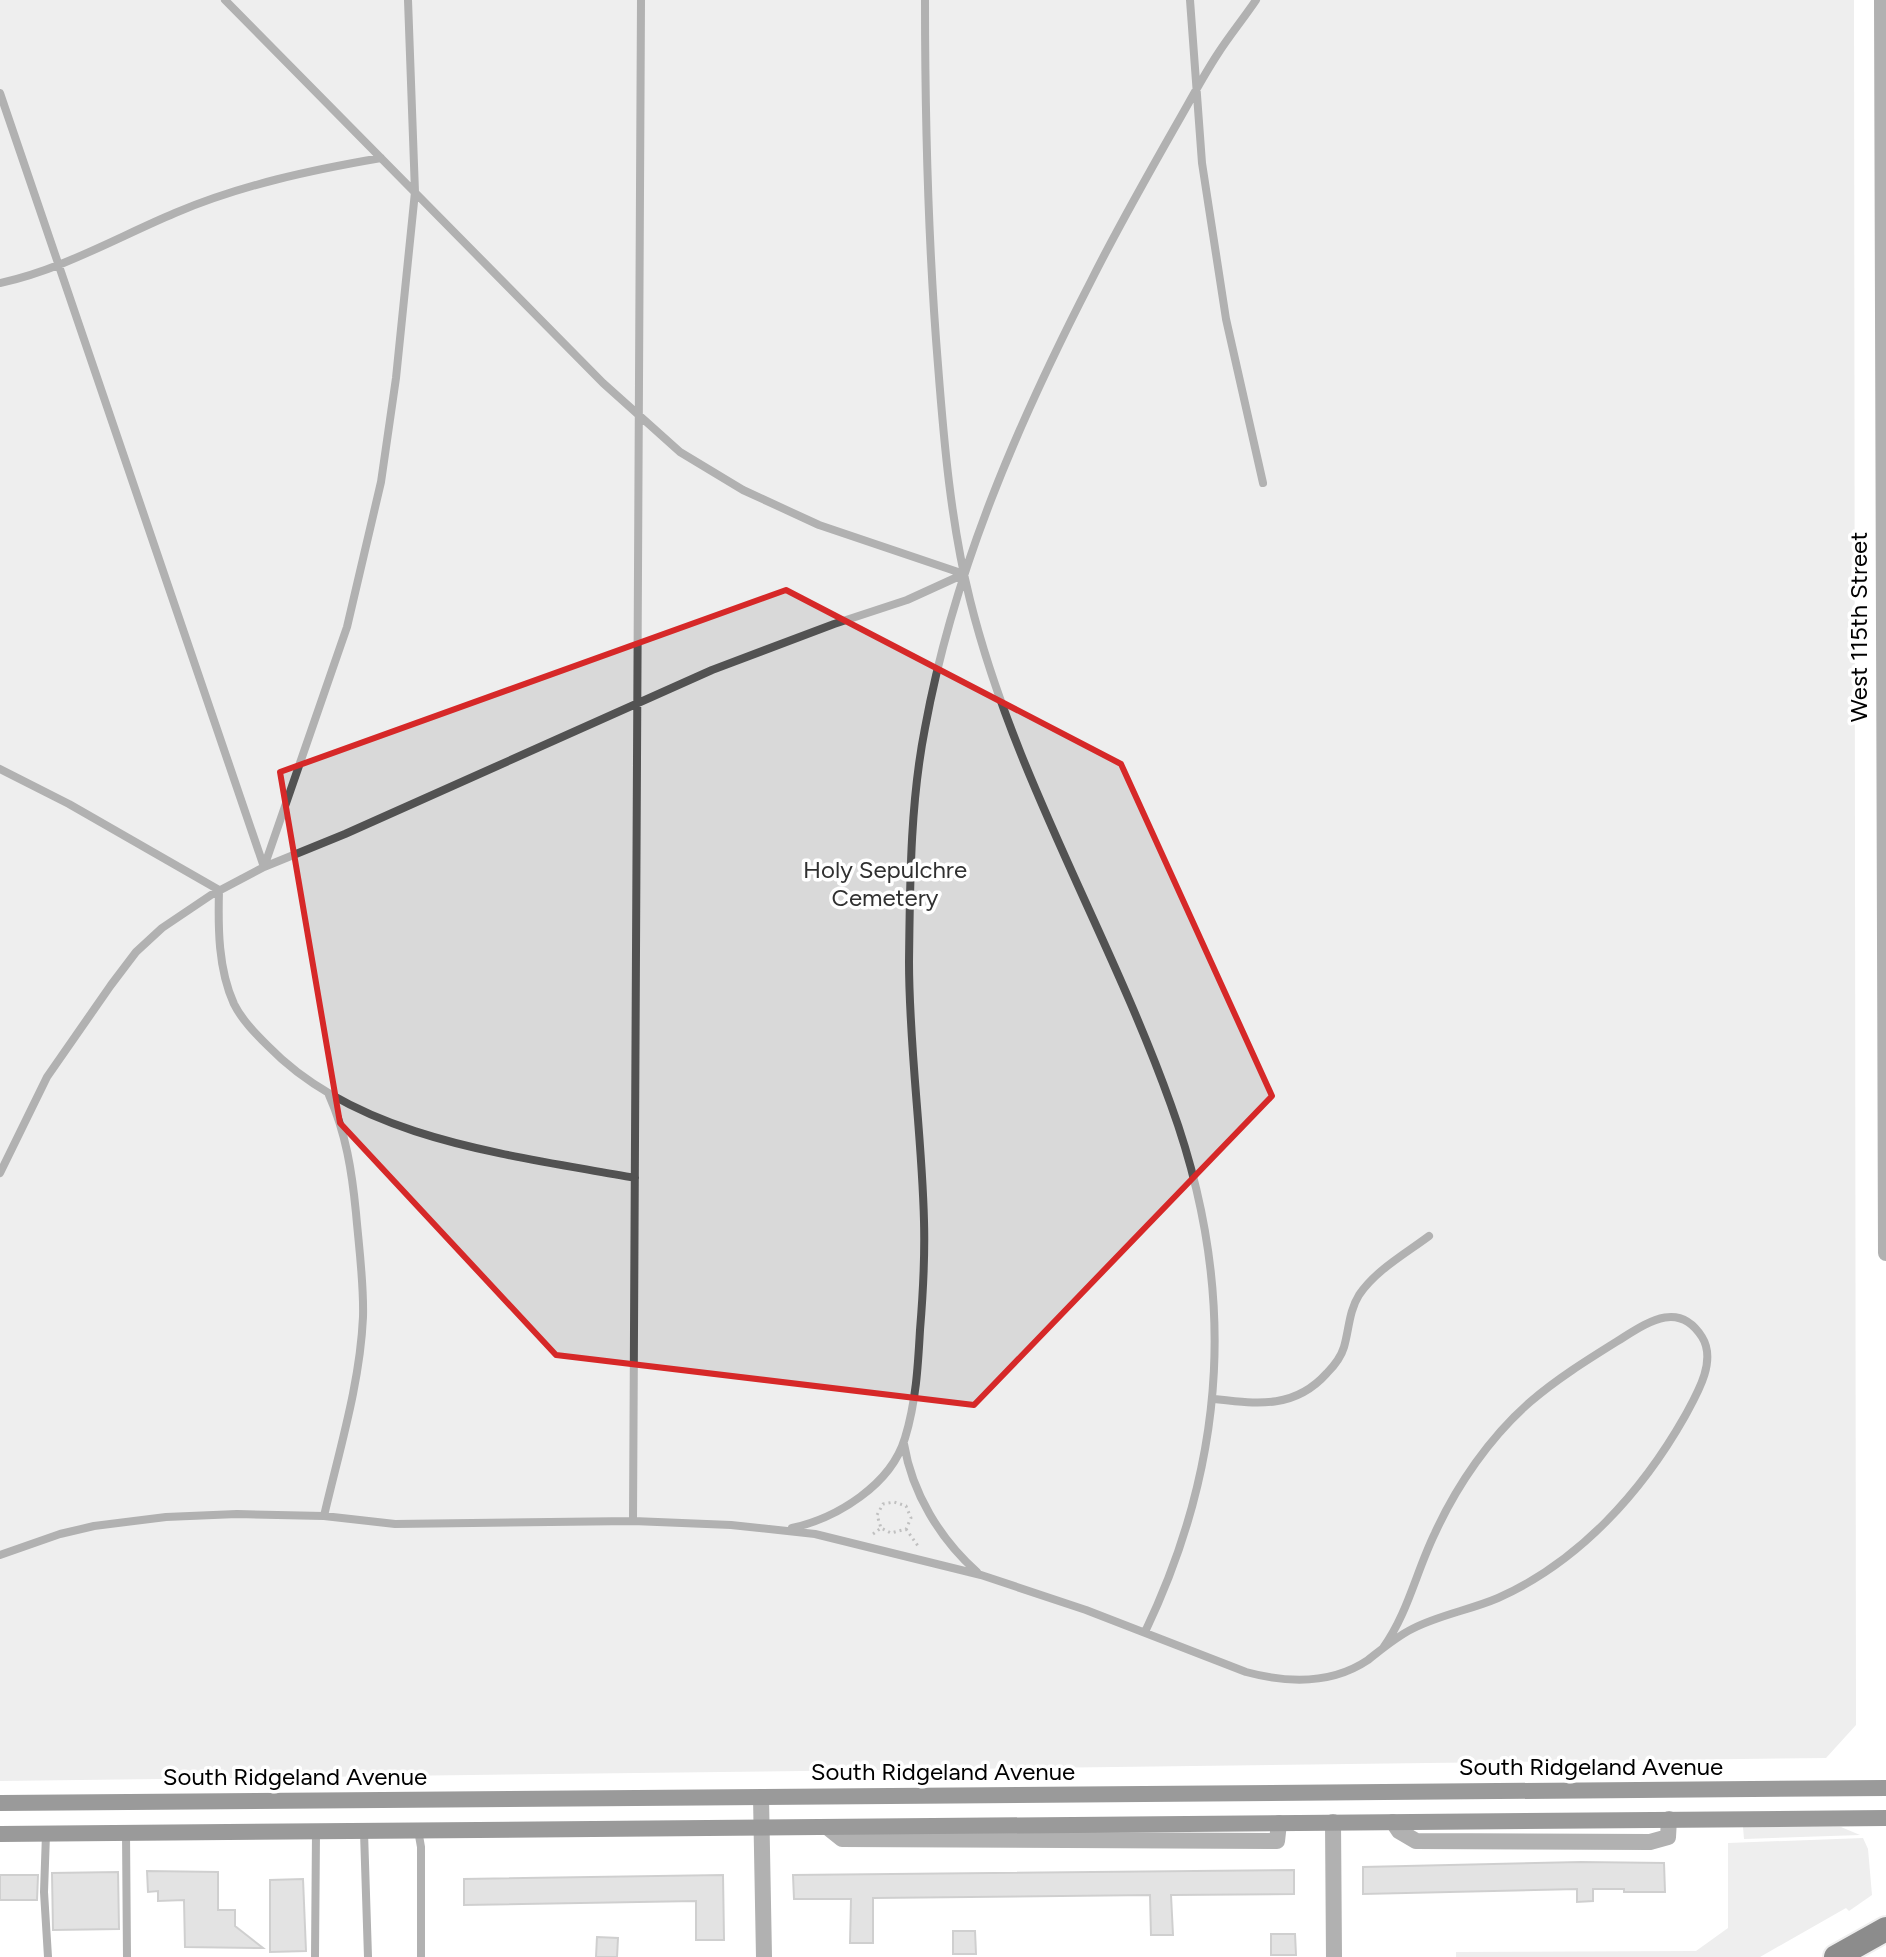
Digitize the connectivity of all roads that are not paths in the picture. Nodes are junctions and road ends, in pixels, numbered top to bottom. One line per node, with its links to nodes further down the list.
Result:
1 (225, 0): 10 (lane)
2 (408, 0): 11 (lane)
3 (641, 0): 14 (lane)
4 (925, 0): 16 (lane)
5 (1190, 0): 8 (lane)
6 (1256, 0): 8 (lane)
7 (1882, 0): 18 (street, West 115th Street)
8 (1196, 91): 15 (lane); 16 (lane)
9 (0, 93): 12 (lane)
10 (381, 158): 11 (lane); 12 (lane)
11 (415, 192): 14 (lane); 20 (lane)
12 (58, 264): 13 (lane); 20 (lane)
13 (0, 283)
14 (638, 416): 16 (lane); 17 (lane)
15 (1263, 483)
16 (964, 574): 17 (lane); 28 (lane); 29 (lane)
17 (636, 702): 20 (lane); 24 (lane)
18 (1885, 718): 25 (street, West 115th Street)
19 (0, 769): 21 (lane)
20 (264, 867): 21 (lane)
21 (219, 890): 22 (lane); 23 (lane)
22 (329, 1094): 24 (lane); 30 (lane)
23 (0, 1173)
24 (635, 1178): 31 (lane)
25 (1886, 1218): 27 (street, West 115th Street)
26 (1429, 1236): 28 (lane)
27 (1886, 1253)
28 (1214, 1399): 35 (lane)
29 (903, 1443): 32 (lane); 34 (lane)
30 (324, 1516): 31 (lane); 33 (lane)
31 (633, 1521): 32 (lane)
32 (783, 1530): 34 (lane)
33 (0, 1555)
34 (981, 1575): 35 (lane)
35 (1145, 1632): 36 (lane)
36 (1383, 1648): 36 (lane)
37 (1886, 1788): 38 (main road, South Ridgeland Avenue)
38 (761, 1797): 39 (main road, South Ridgeland Avenue); 42 (street)
39 (0, 1803)
40 (1886, 1818): 41 (main road)
41 (1333, 1822): 42 (main road); 56 (street)
42 (762, 1827): 43 (main road); 55 (street)
43 (418, 1830): 45 (main road); 54 (lane)
44 (316, 1831): 45 (main road); 46 (main road); 52 (lane)
45 (364, 1831): 53 (lane)
46 (126, 1833): 48 (main road); 51 (lane)
47 (0, 1834): 48 (main road)
48 (46, 1834): 50 (lane)
49 (1879, 1933): 57 (highway)
50 (48, 1957)
51 (127, 1957)
52 (315, 1957)
53 (368, 1957)
54 (421, 1957)
55 (764, 1957)
56 (1334, 1957)
57 (1836, 1957)

